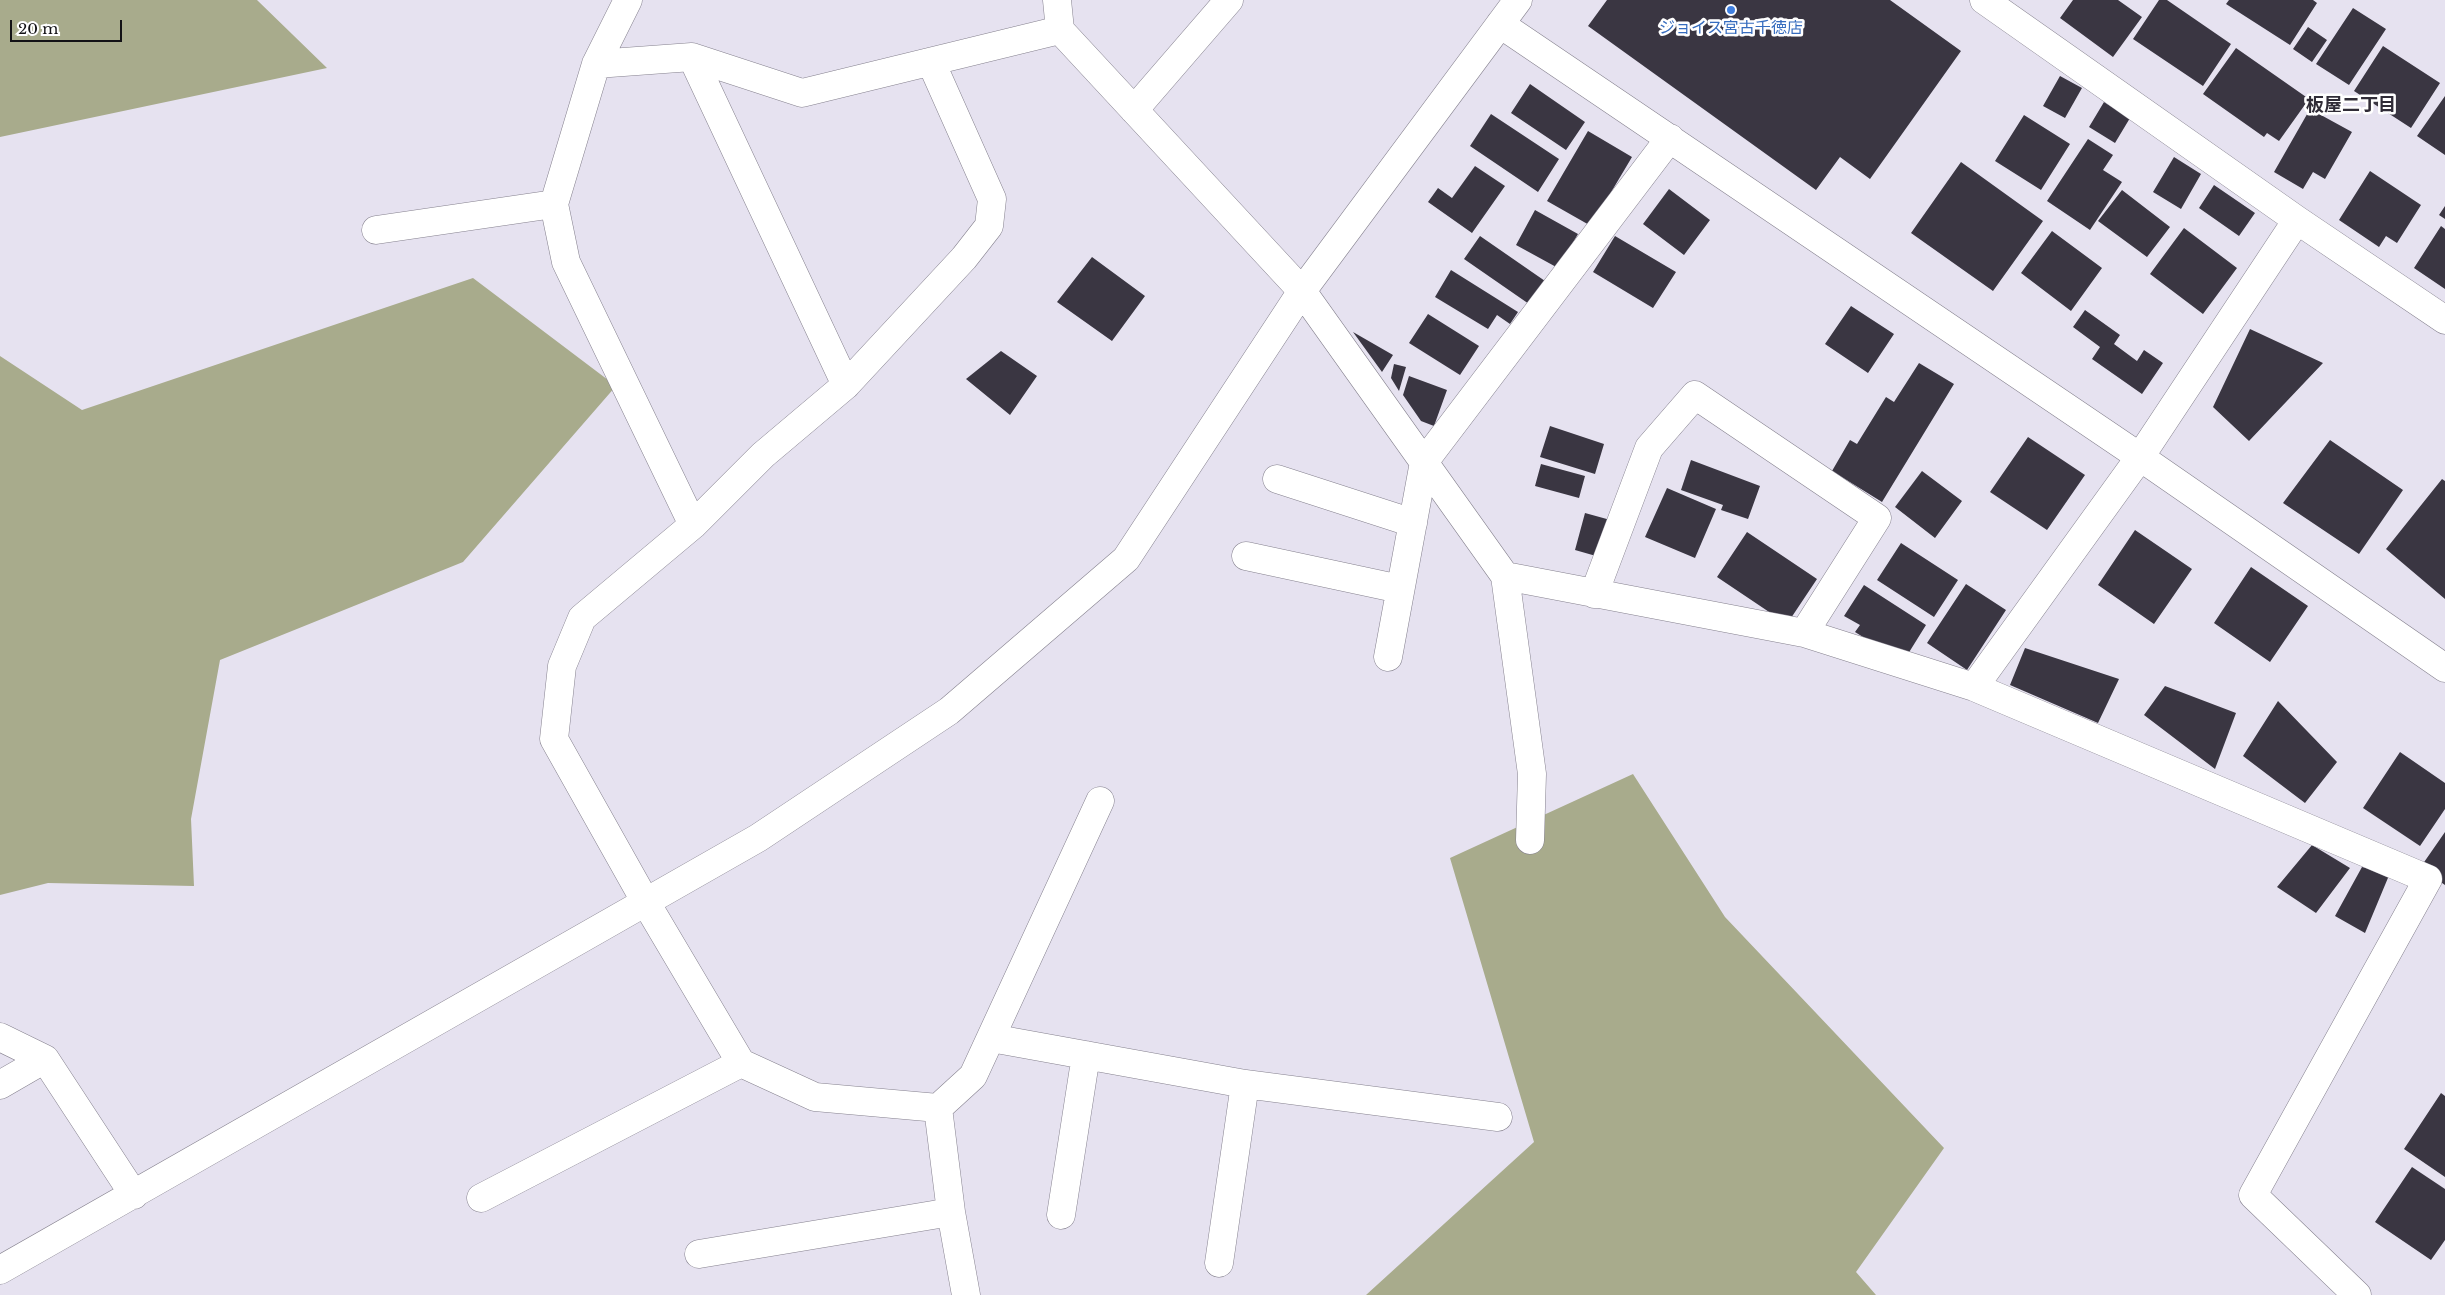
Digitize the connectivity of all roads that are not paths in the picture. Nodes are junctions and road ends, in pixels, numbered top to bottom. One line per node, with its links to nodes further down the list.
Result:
1 (628, 0): 10 (street)
2 (1057, 0): 7 (street)
3 (1229, 0): 11 (street)
4 (1518, 0): 6 (street)
5 (1984, 0): 14 (street)
6 (1500, 24): 12 (street); 16 (street)
7 (1060, 30): 9 (street); 11 (street)
8 (692, 58): 9 (street); 10 (street); 18 (street)
9 (931, 62): 18 (street)
10 (596, 64): 13 (street)
11 (1134, 110): 16 (street)
12 (1670, 138): 19 (street); 20 (street)
13 (554, 204): 15 (street); 23 (street)
14 (2297, 220): 17 (street); 19 (street)
15 (376, 230)
16 (1302, 291): 20 (street); 34 (street)
17 (2445, 320)
18 (846, 385): 23 (street)
19 (2140, 457): 30 (street); 31 (street)
20 (1424, 462): 22 (street); 25 (street)
21 (1277, 478): 22 (street)
22 (1413, 523): 26 (street)
23 (694, 525): 34 (street)
24 (1246, 556): 26 (street)
25 (1505, 576): 27 (street); 33 (street)
26 (1400, 590): 29 (street)
27 (1594, 594): 28 (street); 28 (street)
28 (1804, 633): 31 (street)
29 (1388, 658)
30 (2445, 668)
31 (1974, 687): 52 (street)
32 (1100, 801): 36 (street)
33 (1530, 840)
34 (645, 901): 39 (street); 44 (street)
35 (0, 1037): 38 (street)
36 (991, 1038): 37 (street); 42 (street)
37 (1086, 1055): 40 (street); 47 (street)
38 (45, 1059): 41 (street); 44 (street)
39 (741, 1063): 42 (street); 45 (street)
40 (1245, 1084): 43 (street); 49 (street)
41 (0, 1085)
42 (938, 1108): 46 (street)
43 (1498, 1117)
44 (134, 1195): 50 (street)
45 (481, 1198)
46 (951, 1212): 48 (street); 51 (street)
47 (1061, 1215)
48 (699, 1254)
49 (1219, 1263)
50 (0, 1270)
51 (966, 1295)
52 (2357, 1295)

